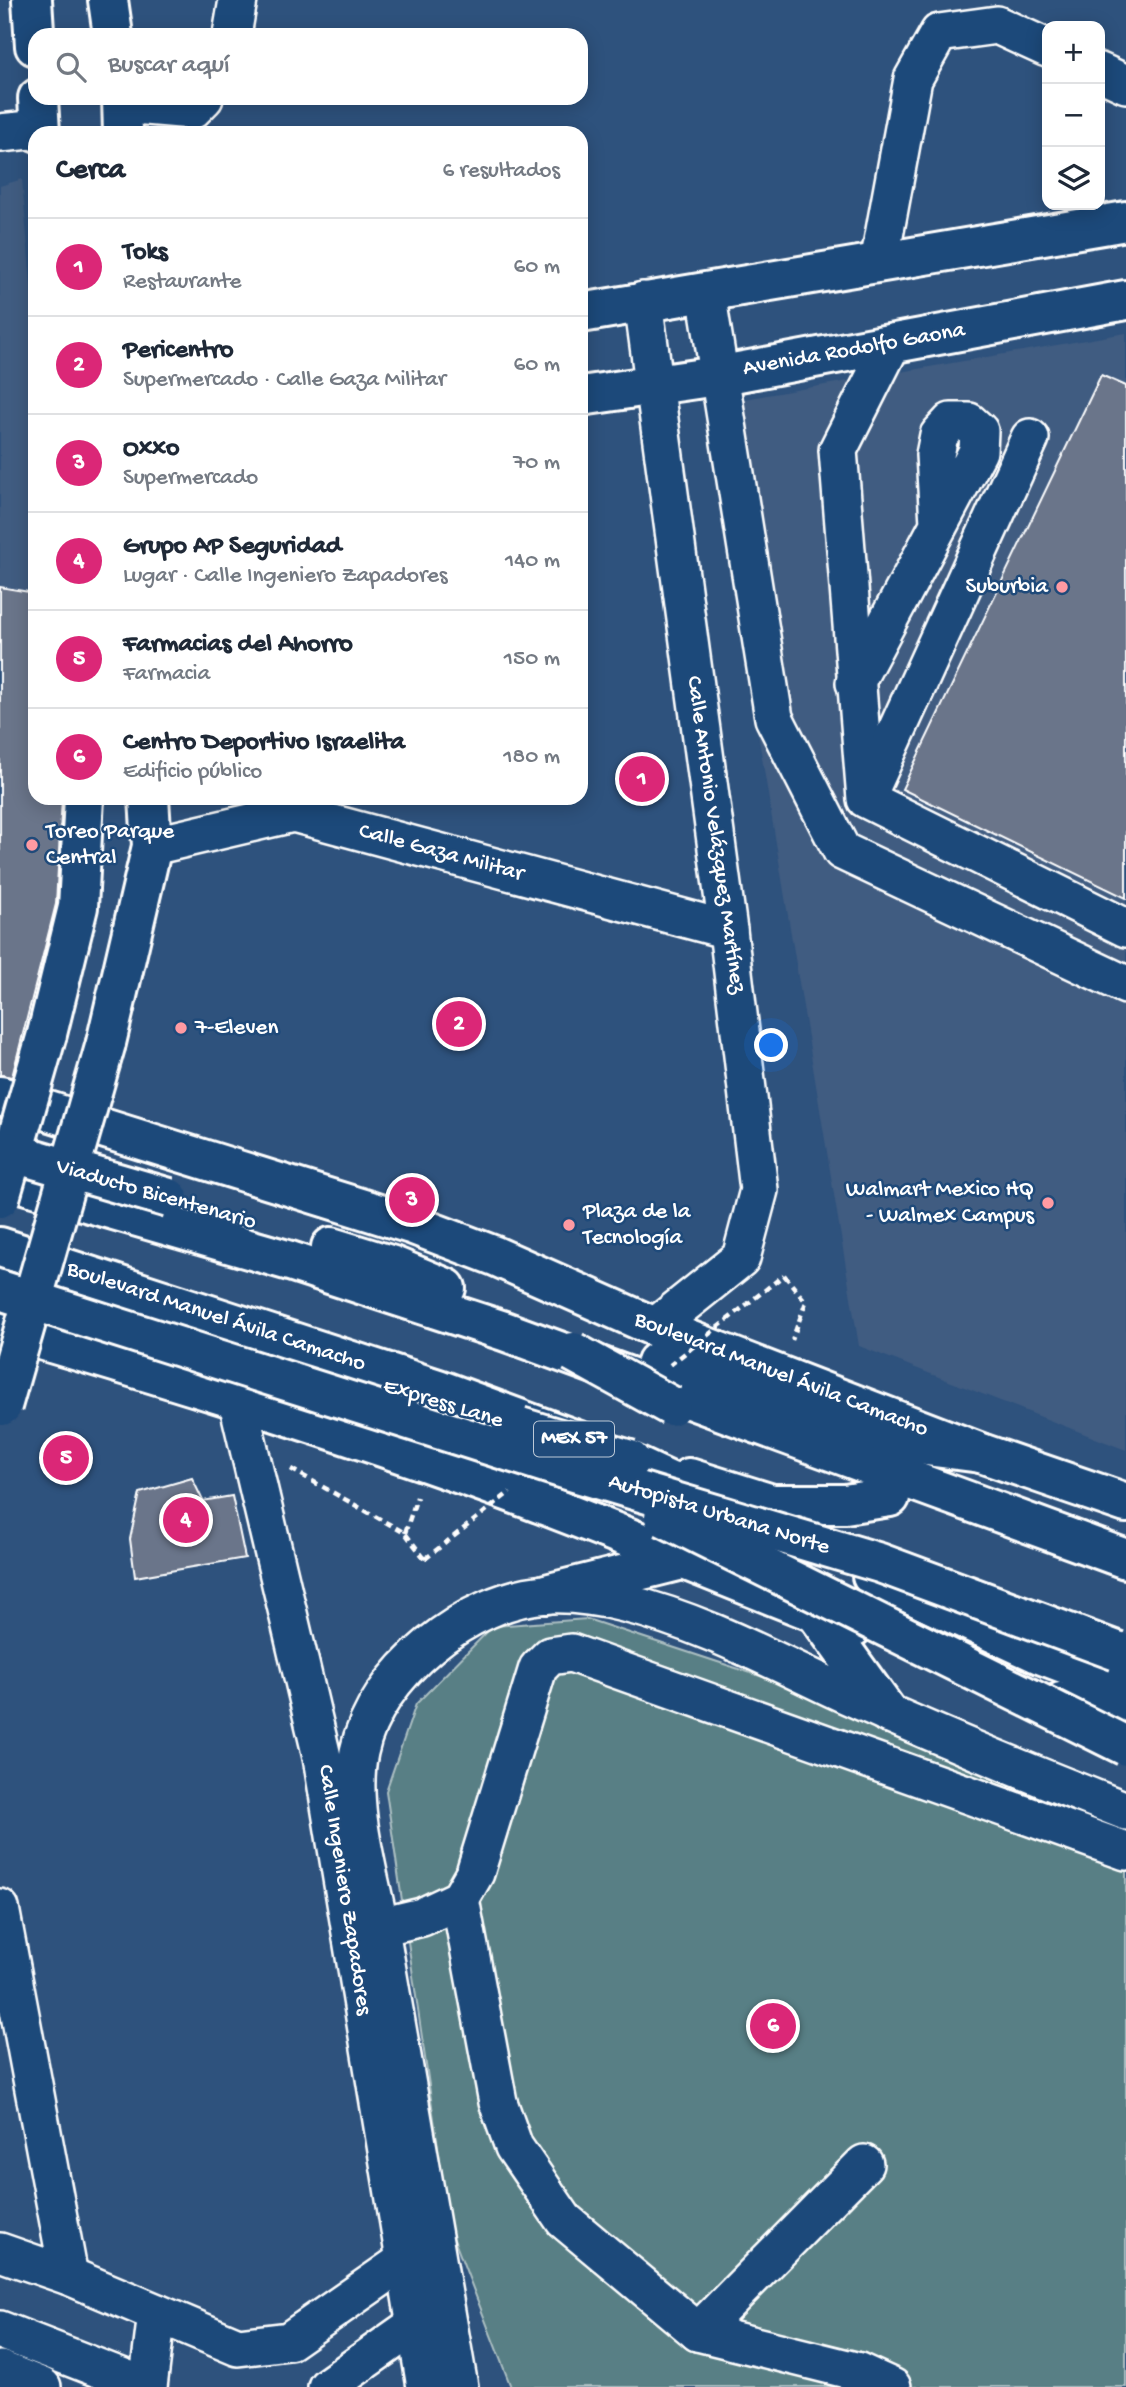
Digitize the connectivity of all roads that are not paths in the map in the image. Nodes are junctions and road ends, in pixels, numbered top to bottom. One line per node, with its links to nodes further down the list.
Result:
1 (32, 0): 4 (main road)
2 (108, 0): 5 (main road)
3 (238, 0): 6 (street)
4 (34, 28)
5 (112, 28)
6 (233, 28)
7 (1042, 46): 15 (street)
8 (1105, 74): 9 (street)
9 (1126, 84)
10 (197, 105): 11 (street)
11 (122, 112)
12 (39, 120): 13 (street)
13 (0, 133)
14 (1126, 221): 15 (main road)
15 (879, 263): 16 (main road)
16 (706, 292): 18 (main road); 21 (street)
17 (1126, 300): 20 (main road, Avenida Rodolfo Gaona)
18 (643, 302): 19 (main road); 22 (street, Calle Antonio Velázquez Martínez)
19 (588, 312)
20 (892, 343): 21 (main road, Avenida Rodolfo Gaona); 26 (street)
21 (717, 376): 22 (main road, Avenida Rodolfo Gaona); 31 (street)
22 (654, 385): 23 (main road, Avenida Rodolfo Gaona); 33 (street, Calle Antonio Velázquez Martínez)
23 (588, 395)
24 (1030, 438): 27 (street)
25 (939, 523): 26 (street)
26 (855, 683): 27 (street)
27 (866, 799): 31 (street); 32 (street)
28 (84, 805): 38 (main road, bridge)
29 (149, 805): 30 (main road)
30 (152, 846): 33 (street, Calle Gaza Militar); 46 (main road, bridge)
31 (842, 851): 34 (street)
32 (1126, 928)
33 (728, 930): 42 (street, Calle Antonio Velázquez Martínez)
34 (1126, 985)
35 (0, 1096): 42 (main road, Boulevard Manuel Ávila Camacho)
36 (0, 1149): 50 (main road, Viaducto Bicentenario, bridge)
37 (0, 1177): 44 (main road)
38 (0, 1198)
39 (0, 1247): 59 (main road, Boulevard Manuel Ávila Camacho / MEX 57)
40 (0, 1270): 49 (main road, Express Lane, bridge)
41 (0, 1290): 48 (main road, Autopista Urbana Norte, bridge)
42 (655, 1327): 47 (main road, Boulevard Manuel Ávila Camacho)
43 (0, 1328): 45 (main road)
44 (582, 1361): 47 (main road); 52 (main road)
45 (237, 1398): 53 (main road); 67 (street, Calle Ingeniero Zapadores)
46 (1, 1410)
47 (981, 1453): 51 (main road, Boulevard Manuel Ávila Camacho)
48 (564, 1469): 54 (main road, Autopista Urbana Norte, bridge); 62 (main road, bridge)
49 (688, 1478): 50 (main road, Express Lane); 54 (main road, bridge)
50 (890, 1497): 55 (main road)
51 (1126, 1503)
52 (1126, 1559)
53 (682, 1560): 56 (main road); 57 (main road)
54 (880, 1563): 58 (main road, Autopista Urbana Norte, bridge)
55 (1126, 1586)
56 (546, 1594): 60 (street); 67 (street, Calle Ingeniero Zapadores)
57 (816, 1613): 60 (main road); 61 (main road)
58 (1126, 1654)
59 (1126, 1687)
60 (888, 1713): 63 (street)
61 (1126, 1722)
62 (1126, 1746)
63 (1126, 1811)
64 (1126, 1851): 65 (street)
65 (460, 1899): 67 (street); 75 (street)
66 (0, 1908): 71 (street)
67 (365, 1931): 70 (street, Calle Ingeniero Zapadores)
68 (864, 2164): 75 (street)
69 (0, 2252): 71 (street)
70 (420, 2258): 72 (street); 73 (street, Calle Ingeniero Zapadores)
71 (69, 2276): 72 (street)
72 (157, 2313): 80 (street)
73 (432, 2326): 81 (street); 82 (street, Calle Ingeniero Zapadores); 83 (street, Calle Ingeniero Zapadores)
74 (0, 2330): 76 (street)
75 (698, 2332): 84 (street)
76 (77, 2359): 79 (street); 80 (street)
77 (0, 2370): 78 (street)
78 (42, 2387)
79 (105, 2387)
80 (147, 2387)
81 (327, 2387)
82 (426, 2387)
83 (459, 2387)
84 (891, 2387)

